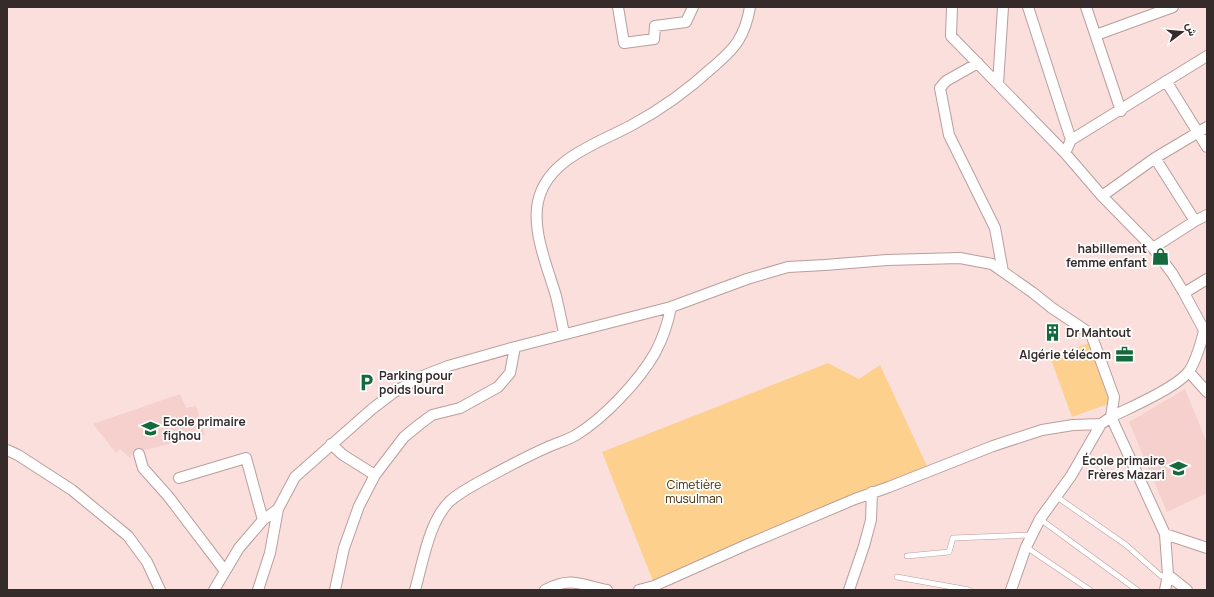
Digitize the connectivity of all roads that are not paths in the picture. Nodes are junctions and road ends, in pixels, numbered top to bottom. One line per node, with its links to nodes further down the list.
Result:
1 (618, 7): 2 (street)
2 (693, 7)
3 (750, 7): 29 (street)
4 (952, 7): 11 (street)
5 (1003, 7): 13 (street)
6 (1028, 7): 16 (street)
7 (1086, 7): 9 (street)
8 (1173, 7): 9 (street)
9 (1096, 35): 14 (street)
10 (1207, 56): 12 (street)
11 (978, 63): 13 (street); 24 (street)
12 (1166, 81): 14 (street); 15 (street)
13 (998, 84): 18 (street)
14 (1120, 110): 16 (street)
15 (1203, 130): 17 (street); 19 (street)
16 (1071, 140): 18 (street)
17 (1207, 147)
18 (1065, 154): 20 (street)
19 (1155, 158): 20 (street); 22 (street)
20 (1102, 196): 23 (street)
21 (1207, 215): 22 (street)
22 (1195, 221): 23 (street)
23 (1153, 248): 26 (street)
24 (1003, 272): 27 (street); 33 (street)
25 (1207, 279): 26 (street)
26 (1184, 293): 28 (street)
27 (671, 307): 29 (street); 57 (street)
28 (1205, 329): 31 (street)
29 (564, 334): 30 (street)
30 (515, 347): 35 (street); 38 (street)
31 (1189, 372): 32 (street); 33 (street)
32 (1207, 392)
33 (1111, 417): 34 (street); 46 (street)
34 (1101, 424): 40 (street); 41 (street)
35 (331, 444): 38 (street); 42 (street)
36 (7, 450): 53 (street)
37 (139, 454): 50 (street)
38 (375, 475): 56 (street)
39 (179, 478): 44 (street)
40 (872, 492): 60 (street); 61 (street)
41 (1057, 496): 43 (street); 51 (lane)
42 (278, 509): 44 (street); 55 (street)
43 (1040, 519): 45 (street); 65 (lane)
44 (263, 520): 50 (street)
45 (1032, 534): 47 (street); 49 (lane)
46 (1165, 534): 48 (street); 51 (street)
47 (1026, 547): 63 (street); 64 (lane)
48 (1207, 548)
49 (907, 556)
50 (225, 571): 54 (street)
51 (1168, 575): 66 (street); 67 (street)
52 (898, 577): 62 (lane)
53 (160, 590)
54 (214, 590)
55 (258, 590)
56 (335, 590)
57 (415, 590)
58 (545, 590): 59 (street)
59 (607, 590)
60 (639, 590)
61 (849, 590)
62 (969, 590)
63 (1011, 590)
64 (1090, 590)
65 (1137, 590)
66 (1165, 590)
67 (1187, 590)

